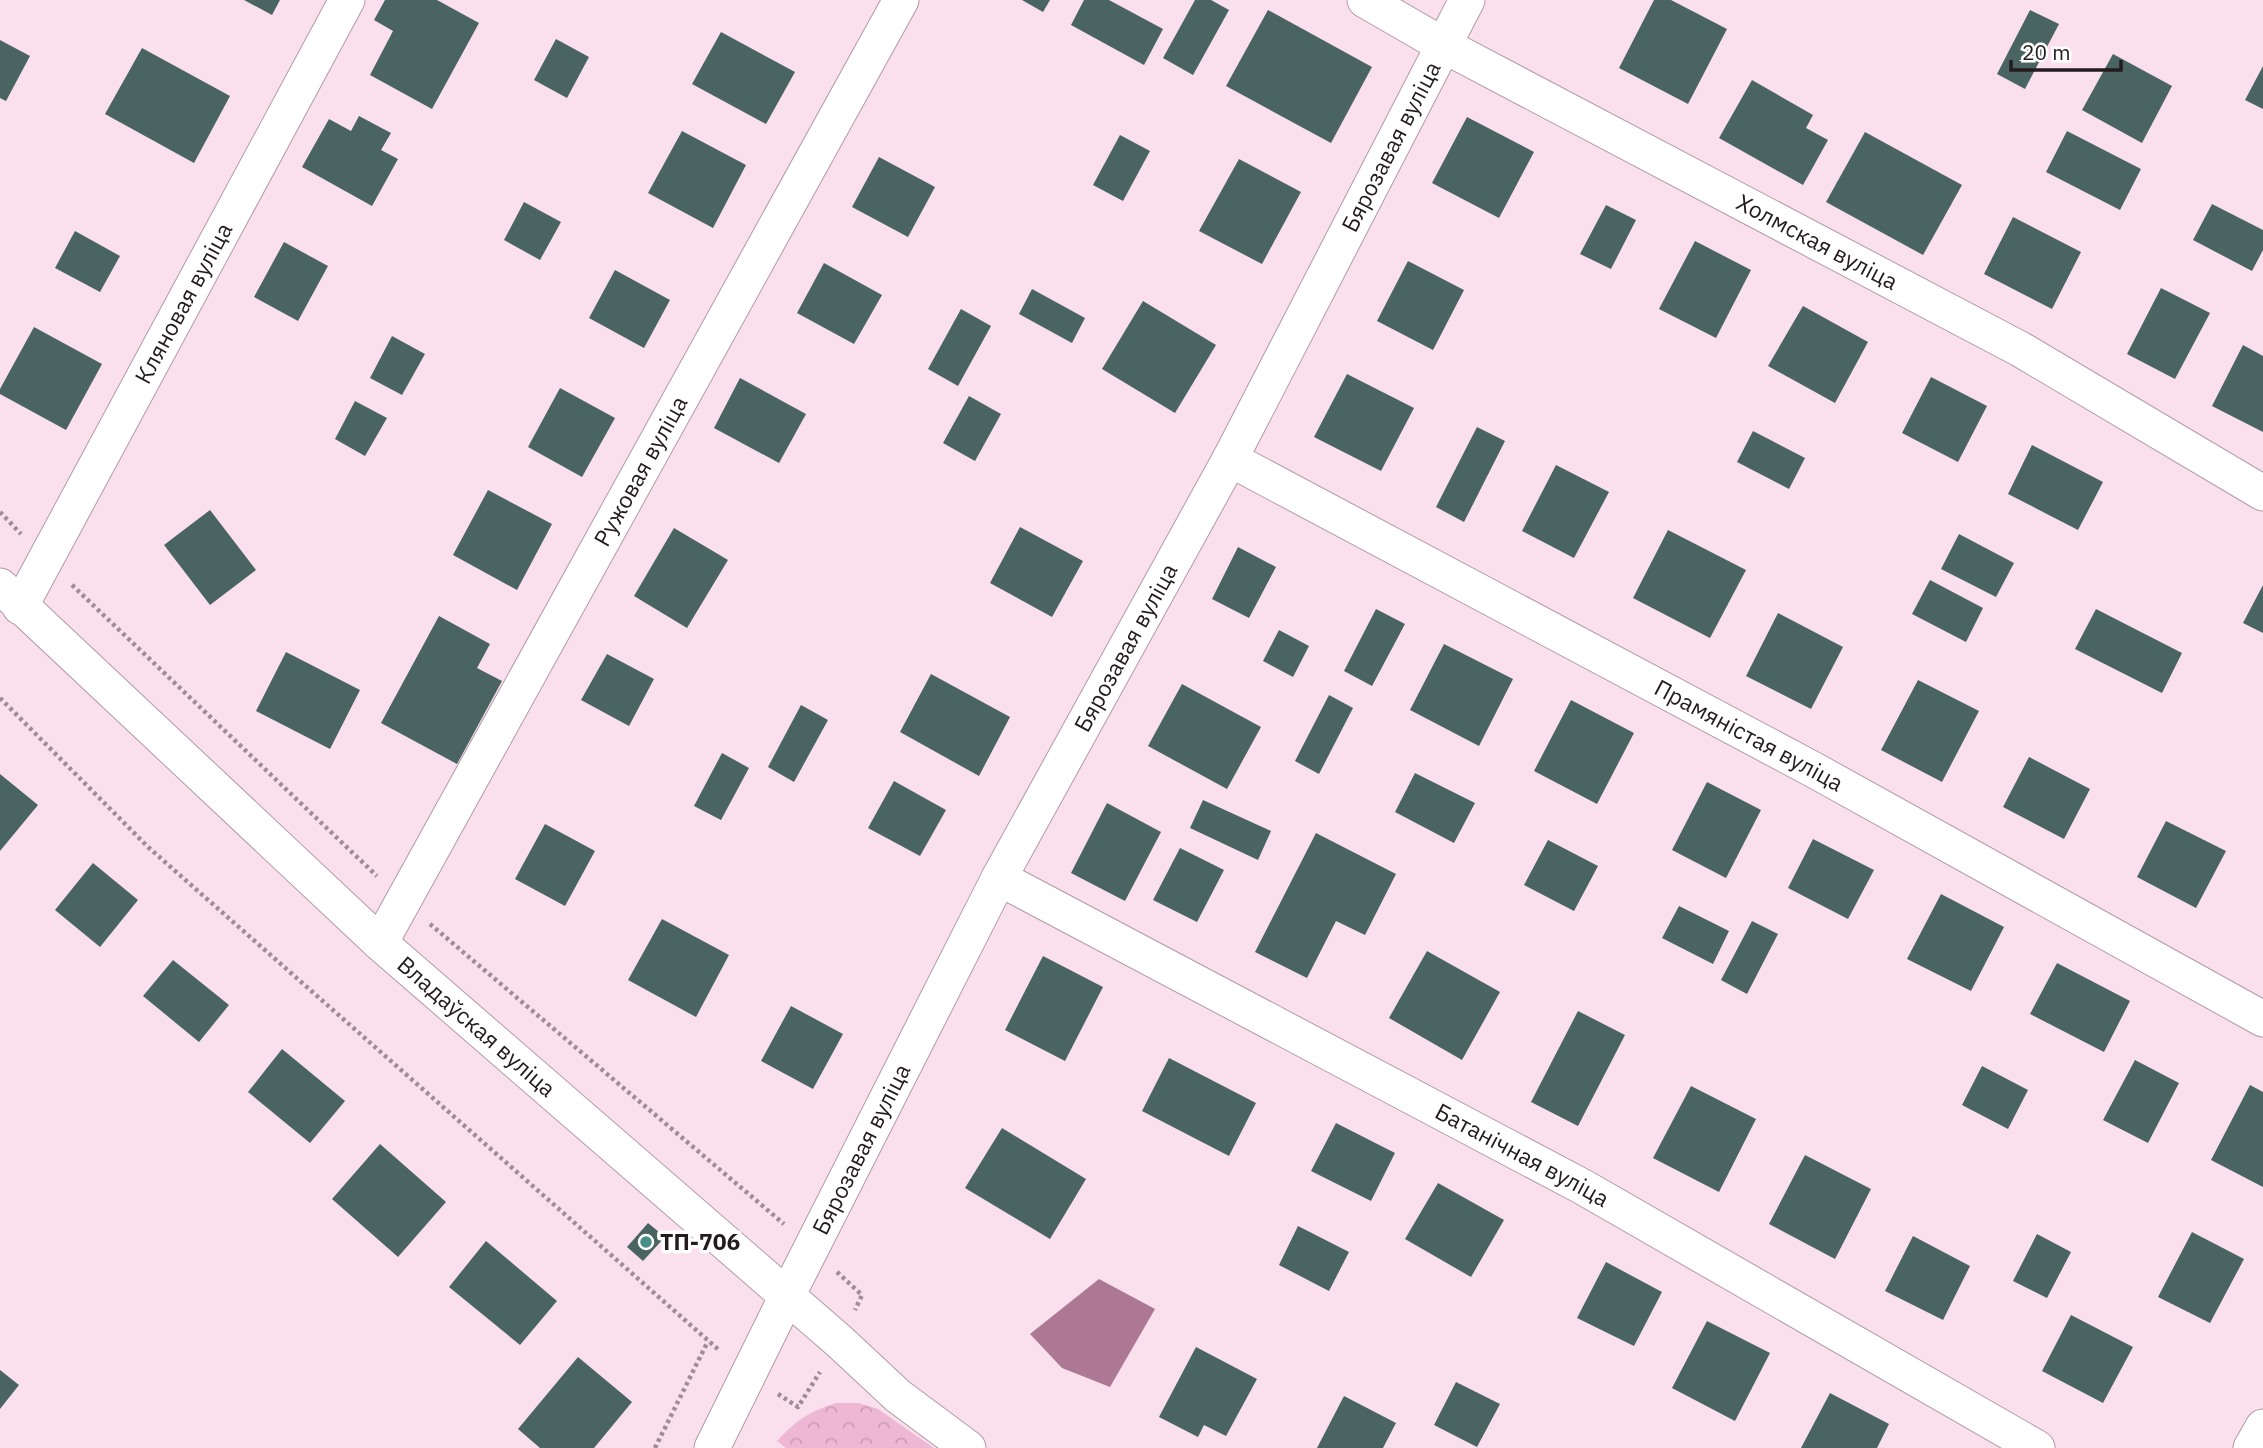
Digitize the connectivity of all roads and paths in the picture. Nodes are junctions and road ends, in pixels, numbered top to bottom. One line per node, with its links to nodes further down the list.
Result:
1 (347, 0): 8 (street, Кляновая вуліца)
2 (901, 0): 10 (street, Ружовая вуліца)
3 (1365, 0): 5 (street, Холмская вуліца)
4 (1467, 0): 5 (street, Бярозавая вуліца)
5 (1443, 45): 6 (street, Бярозавая вуліца); 7 (street, Холмская вуліца)
6 (1230, 459): 9 (street, Бярозавая вуліца); 11 (street, Прамяністая вуліца)
7 (2263, 493)
8 (10, 597): 10 (street, Владаўская вуліца)
9 (999, 878): 12 (street, Бярозавая вуліца); 18 (street, Батанічная вуліца)
10 (380, 943): 12 (street, Владаўская вуліца)
11 (2263, 1019)
12 (787, 1296): 16 (street, Бярозавая вуліца); 17 (street, Владаўская вуліца)
13 (708, 1341): 15 (path)
14 (2263, 1427): 19 (street)
15 (655, 1448)
16 (712, 1448)
17 (968, 1448)
18 (2037, 1448)
19 (2251, 1448)

